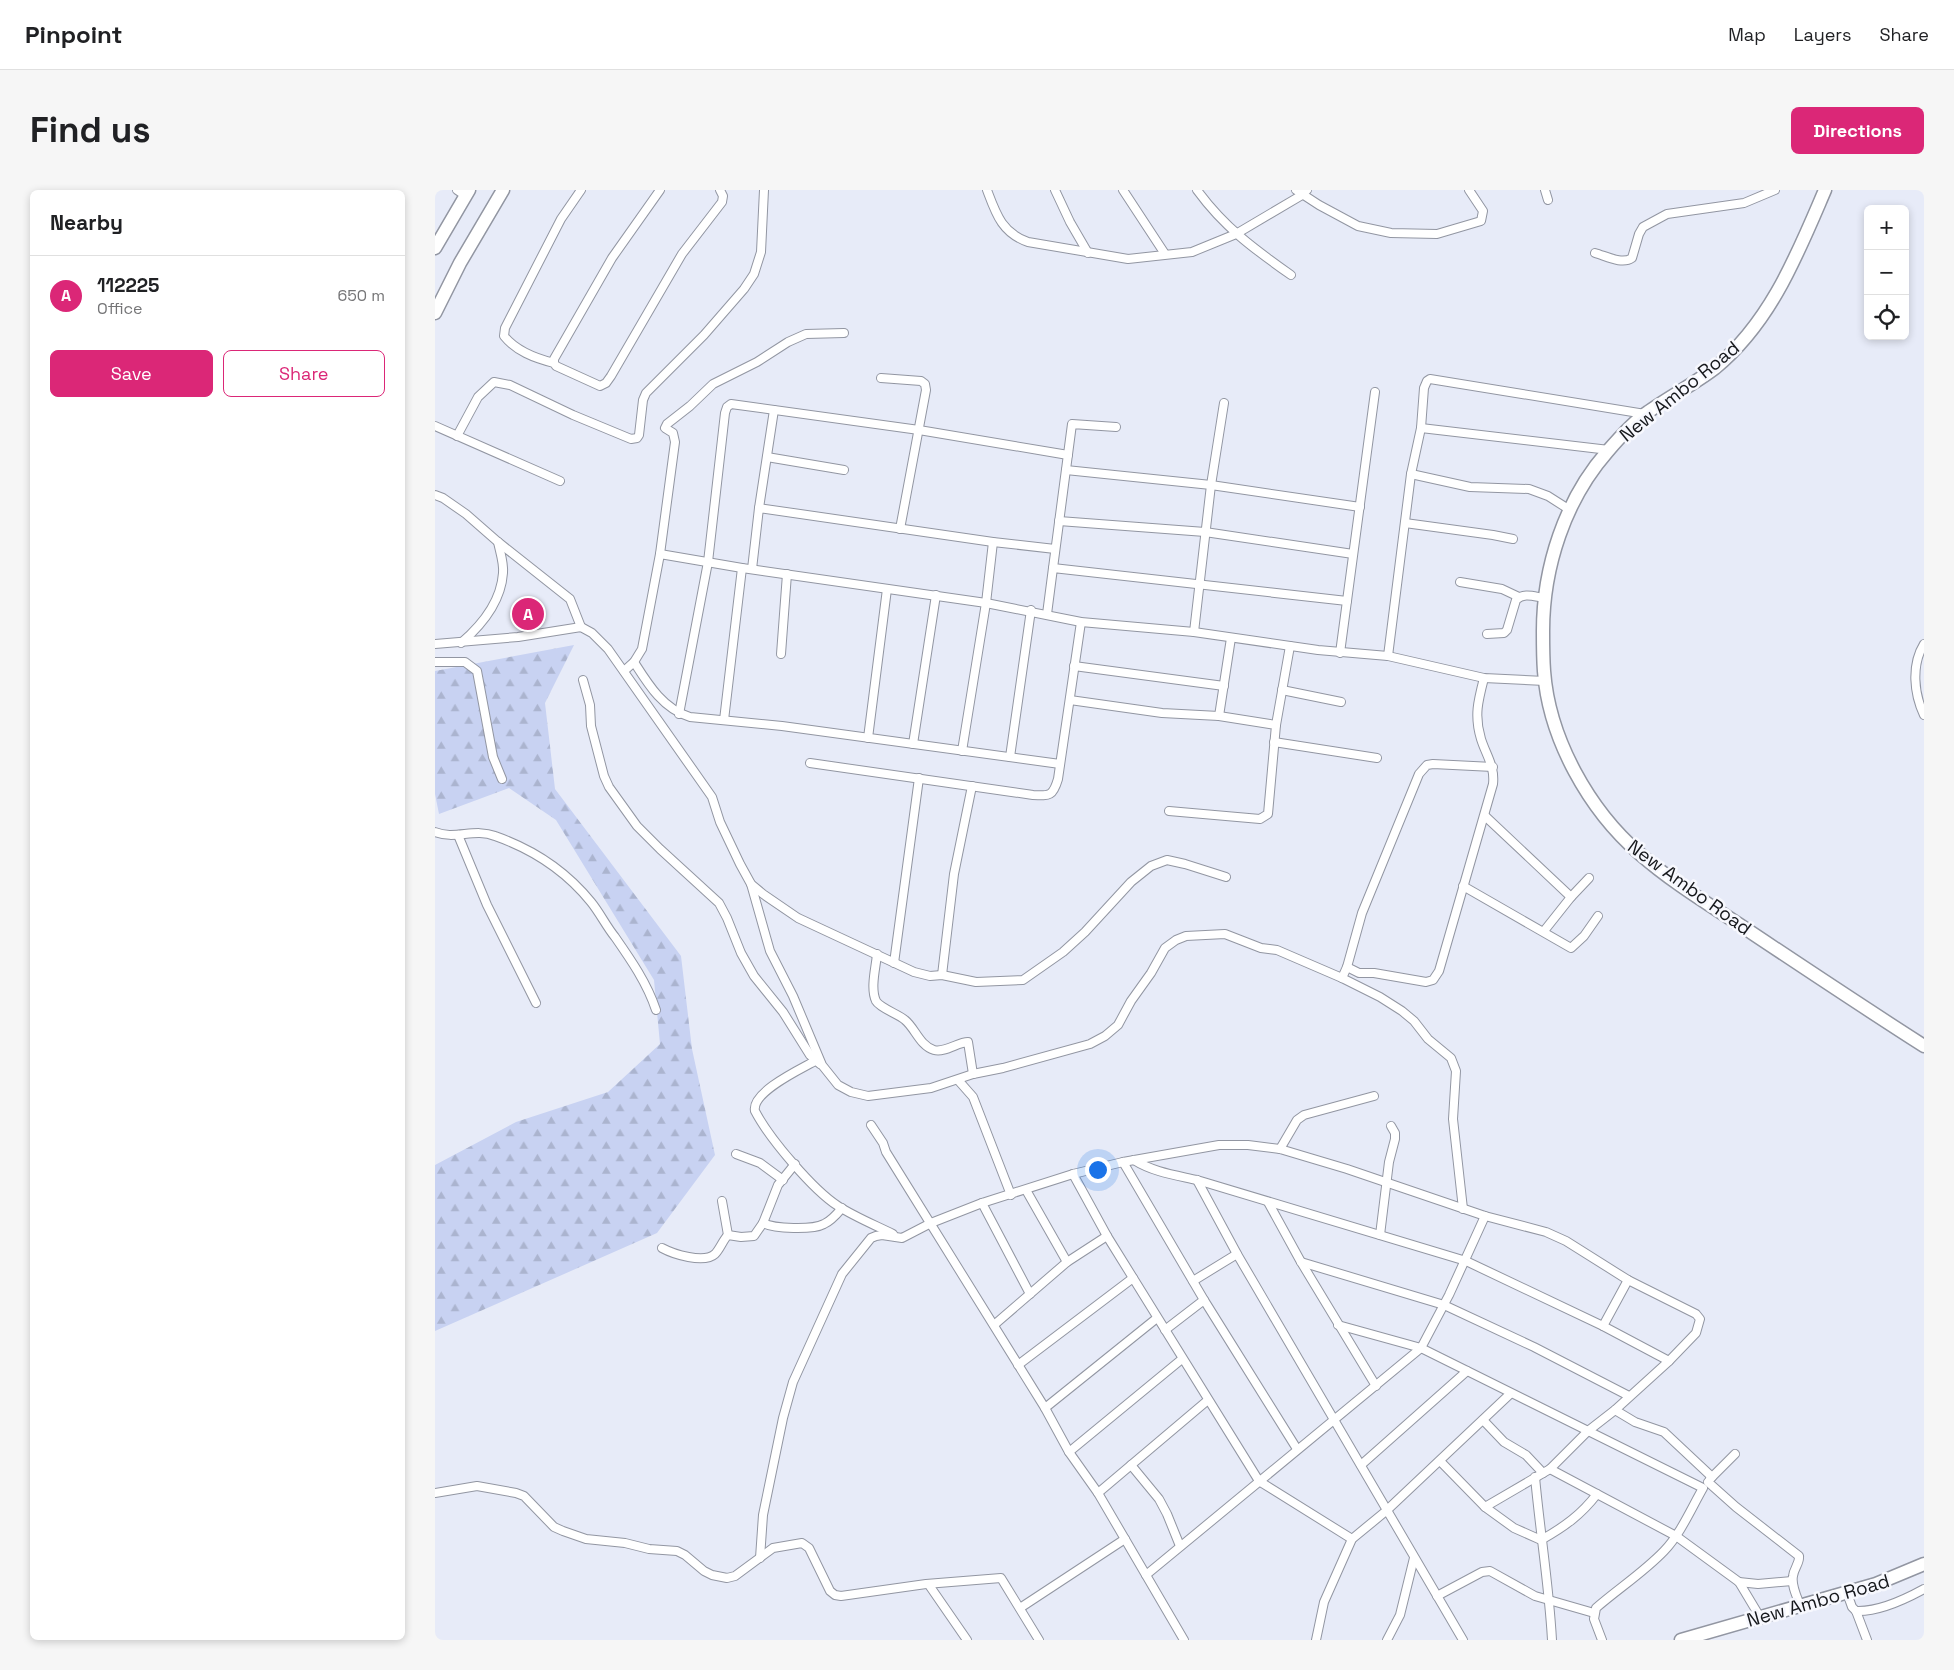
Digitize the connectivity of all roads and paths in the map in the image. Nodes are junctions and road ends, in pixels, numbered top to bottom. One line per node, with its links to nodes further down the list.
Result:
1 (503, 190): 23 (main road)
2 (581, 190): 25 (street)
3 (659, 190): 25 (street)
4 (720, 190): 25 (street)
5 (764, 190): 35 (street)
6 (987, 190): 19 (street)
7 (1055, 190): 19 (street)
8 (1123, 190): 21 (street)
9 (1197, 190): 17 (street)
10 (1469, 190): 15 (street)
11 (1545, 190): 16 (street)
12 (1775, 190): 20 (street)
13 (1825, 190): 30 (main road, New Ambo Road)
14 (464, 192): 18 (main road)
15 (1302, 192): 17 (street)
16 (1548, 200)
17 (1236, 234): 21 (street); 22 (street)
18 (435, 248)
19 (1088, 253): 21 (street)
20 (1595, 253)
21 (1165, 254)
22 (1291, 275)
23 (435, 313)
24 (844, 333): 56 (street)
25 (554, 362)
26 (881, 378): 34 (street)
27 (1375, 392): 45 (street)
28 (1224, 404): 43 (street)
29 (774, 410): 34 (street); 38 (street); 58 (street)
30 (1645, 414): 33 (street); 36 (main road, New Ambo Road)
31 (435, 426): 35 (street)
32 (1116, 427): 37 (street)
33 (1421, 428): 36 (street); 41 (street)
34 (919, 430): 37 (street); 50 (street)
35 (457, 436): 42 (street)
36 (1609, 450): 47 (main road, New Ambo Road)
37 (1068, 455): 40 (street)
38 (767, 457): 39 (street); 46 (street)
39 (844, 470)
40 (1066, 470): 43 (street); 48 (street)
41 (1411, 474): 47 (street); 49 (street)
42 (560, 481)
43 (1211, 485): 45 (street); 51 (street)
44 (435, 495): 53 (street)
45 (1360, 507): 57 (street)
46 (759, 508): 50 (street); 61 (street)
47 (1570, 510): 68 (main road, New Ambo Road)
48 (1059, 521): 51 (street); 55 (street)
49 (1405, 523): 52 (street); 84 (street)
50 (900, 529): 54 (street)
51 (1205, 532): 57 (street); 64 (street)
52 (1513, 539)
53 (498, 542): 74 (street); 78 (street)
54 (993, 542): 55 (street); 70 (street)
55 (1055, 549): 60 (street)
56 (660, 554): 58 (street); 86 (street)
57 (1353, 554): 69 (street)
58 (708, 562): 59 (street); 96 (street)
59 (741, 568): 61 (street); 99 (street)
60 (1053, 568): 64 (street); 72 (street)
61 (752, 569): 62 (street)
62 (787, 574): 65 (street); 83 (street)
63 (1460, 582): 67 (street)
64 (1199, 583): 69 (street); 75 (street)
65 (887, 589): 66 (street); 101 (street)
66 (936, 595): 70 (street); 103 (street)
67 (1519, 597): 68 (street); 76 (street)
68 (1545, 598): 91 (main road, New Ambo Road)
69 (1347, 601): 82 (street)
70 (986, 603): 71 (street); 104 (street)
71 (1031, 610): 72 (street); 105 (street)
72 (1047, 614): 73 (street)
73 (1081, 622): 75 (street); 87 (street)
74 (581, 627): 78 (street); 88 (street)
75 (1194, 632): 77 (street)
76 (1487, 634)
77 (1231, 638): 81 (street); 92 (street)
78 (461, 643): 79 (street)
79 (435, 644)
80 (1924, 644): 97 (street)
81 (1290, 646): 82 (street); 93 (street)
82 (1340, 652): 84 (street)
83 (781, 654)
84 (1387, 656): 89 (street)
85 (435, 662): 111 (street)
86 (634, 662): 88 (street); 96 (street)
87 (1074, 666): 92 (street); 94 (street)
88 (624, 671): 119 (street)
89 (1484, 678): 91 (street); 109 (street)
90 (583, 680): 132 (street)
91 (1545, 681): 131 (main road, New Ambo Road)
92 (1224, 686): 98 (street)
93 (1282, 690): 95 (street); 100 (street)
94 (1069, 700): 98 (street); 108 (street)
95 (1341, 702)
96 (679, 714): 99 (street)
97 (1924, 715)
98 (1219, 716): 100 (street)
99 (724, 720): 101 (street)
100 (1276, 725): 102 (street)
101 (868, 738): 103 (street)
102 (1274, 742): 106 (street); 113 (street)
103 (913, 744): 104 (street)
104 (962, 751): 105 (street)
105 (1010, 757): 108 (street)
106 (1377, 758)
107 (810, 763): 110 (street)
108 (1060, 764): 112 (street)
109 (1493, 767): 114 (street); 126 (street)
110 (919, 778): 112 (street); 125 (street)
111 (502, 779)
112 (972, 786): 127 (street)
113 (1169, 811)
114 (1485, 816): 120 (street); 121 (street)
115 (435, 832): 116 (street)
116 (458, 835): 129 (street); 130 (street)
117 (1226, 877): 127 (street)
118 (1589, 878): 121 (street)
119 (751, 884): 124 (street); 132 (street)
120 (1463, 886): 123 (street); 126 (street)
121 (1571, 897): 123 (street)
122 (1598, 916): 123 (street)
123 (1544, 931)
124 (877, 954): 125 (street); 133 (street)
125 (894, 963): 127 (street)
126 (1347, 967): 128 (street)
127 (942, 975)
128 (1342, 978): 133 (street); 153 (street)
129 (535, 1002)
130 (656, 1010)
131 (1924, 1046)
132 (818, 1063): 134 (street); 142 (street)
133 (973, 1074): 134 (street)
134 (958, 1080): 148 (street)
135 (1373, 1096): 138 (street)
136 (871, 1125): 156 (street)
137 (1391, 1126): 146 (street)
138 (1280, 1149): 140 (street); 146 (street)
139 (737, 1154): 144 (street)
140 (1134, 1160): 141 (street); 145 (street)
141 (1123, 1162): 143 (street); 167 (street)
142 (795, 1164): 144 (street); 152 (street)
143 (1073, 1174): 147 (street); 159 (street)
144 (783, 1180): 155 (street)
145 (1197, 1180): 150 (street); 162 (street)
146 (1386, 1182): 153 (street); 158 (street)
147 (1026, 1190): 148 (street); 164 (street)
148 (1011, 1195): 151 (street)
149 (722, 1201): 157 (street)
150 (1268, 1202): 158 (street); 165 (street)
151 (982, 1203): 156 (street); 169 (street)
152 (842, 1208): 155 (street); 160 (street)
153 (1463, 1209): 154 (street)
154 (1485, 1216): 163 (street); 168 (street)
155 (763, 1223): 157 (street)
156 (931, 1223): 160 (street); 174 (street)
157 (728, 1235): 161 (street)
158 (1380, 1235): 163 (street)
159 (1107, 1236): 164 (street); 166 (street)
160 (902, 1238): 211 (street)
161 (662, 1248)
162 (1237, 1254): 167 (street); 188 (street)
163 (1465, 1261): 171 (street); 175 (street)
164 (1067, 1262): 169 (street)
165 (1301, 1262): 171 (street); 173 (street)
166 (1133, 1278): 172 (street); 180 (street)
167 (1193, 1280): 170 (street)
168 (1628, 1280): 175 (street); 179 (street)
169 (1030, 1294): 174 (street)
170 (1204, 1300): 176 (street); 191 (street)
171 (1444, 1305): 177 (street); 184 (street)
172 (1157, 1318): 176 (street); 186 (street)
173 (1338, 1325): 177 (street); 182 (street)
174 (994, 1326): 180 (street)
175 (1603, 1326): 179 (street)
176 (1165, 1330): 178 (street)
177 (1421, 1348): 181 (street); 182 (street)
178 (1182, 1359): 185 (street); 192 (street)
179 (1669, 1361): 184 (street)
180 (1018, 1365): 186 (street)
181 (1467, 1371): 183 (street); 195 (street)
182 (1376, 1386): 188 (street)
183 (1510, 1394): 189 (street); 190 (street)
184 (1629, 1396): 187 (street)
185 (1208, 1400): 196 (street); 199 (street)
186 (1045, 1408): 192 (street)
187 (1615, 1410): 190 (street); 200 (street)
188 (1335, 1419): 191 (street); 195 (street)
189 (1483, 1420): 194 (street); 197 (street)
190 (1588, 1431): 197 (street); 200 (street)
191 (1297, 1449): 199 (street)
192 (1069, 1452): 202 (street)
193 (1735, 1454): 200 (street)
194 (1440, 1461): 204 (street); 205 (street)
195 (1361, 1464): 205 (street)
196 (1131, 1465): 202 (street); 210 (street)
197 (1547, 1471): 198 (street); 203 (street)
198 (1535, 1477): 204 (street); 209 (street)
199 (1259, 1481): 208 (street); 210 (street)
200 (1707, 1482): 206 (street); 215 (street)
201 (435, 1493): 211 (street)
202 (1097, 1493): 207 (street)
203 (1597, 1494): 206 (street); 209 (street)
204 (1485, 1507): 209 (street)
205 (1386, 1511): 208 (street); 212 (street)
206 (1676, 1536): 216 (street); 225 (street)
207 (1125, 1539): 214 (street); 223 (street)
208 (1352, 1540): 230 (street)
209 (1541, 1540): 221 (street)
210 (1180, 1546): 214 (street)
211 (760, 1558): 217 (street)
212 (1414, 1558): 220 (street); 231 (street)
213 (1924, 1564): 219 (main road, New Ambo Road)
214 (1146, 1575): 229 (street)
215 (1792, 1581): 216 (street); 222 (street)
216 (1739, 1582): 226 (street)
217 (929, 1585): 223 (street); 227 (street)
218 (1924, 1589): 224 (street)
219 (1847, 1593): 222 (main road, New Ambo Road); 224 (street)
220 (1437, 1596): 221 (street); 232 (street)
221 (1550, 1602): 225 (street); 233 (street)
222 (1800, 1605): 226 (main road, New Ambo Road)
223 (1020, 1608): 228 (street)
224 (1856, 1610): 236 (street)
225 (1594, 1614): 234 (street)
226 (1760, 1617): 235 (main road, New Ambo Road)
227 (967, 1640)
228 (1039, 1640)
229 (1184, 1640)
230 (1316, 1640)
231 (1387, 1640)
232 (1463, 1640)
233 (1552, 1640)
234 (1602, 1640)
235 (1681, 1640)
236 (1867, 1640)

